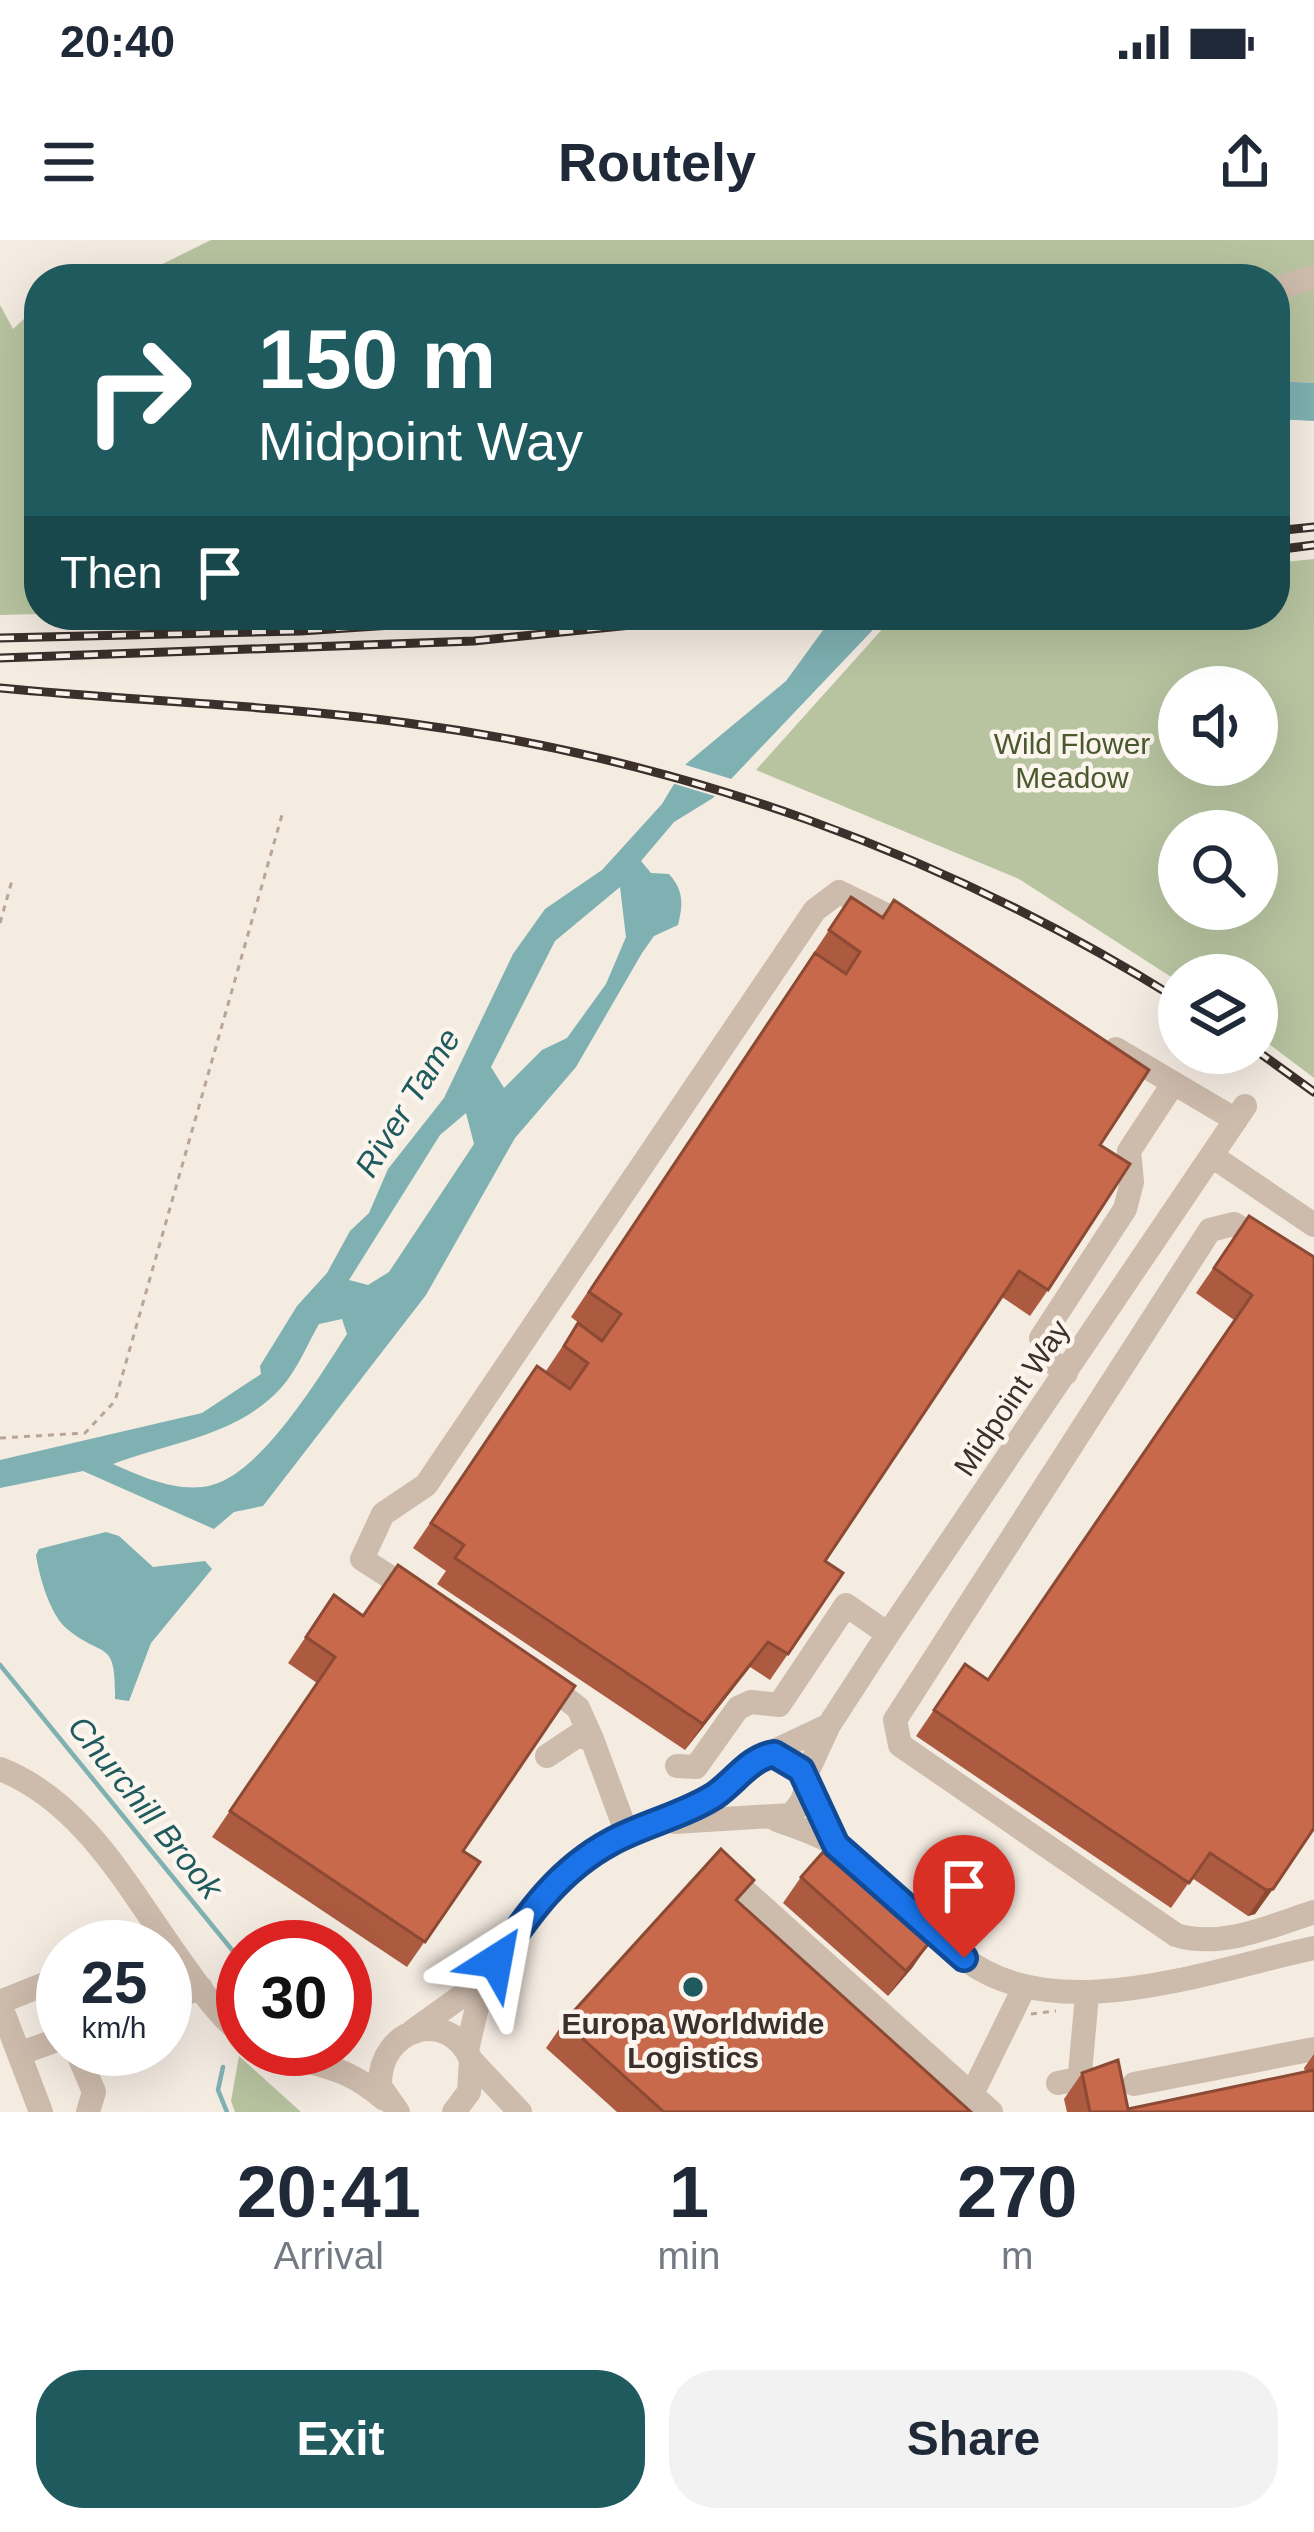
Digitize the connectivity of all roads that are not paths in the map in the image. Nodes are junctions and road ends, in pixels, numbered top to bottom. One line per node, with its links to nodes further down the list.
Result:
1 (939, 944): 8 (street)
2 (1095, 1037): 3 (street)
3 (1173, 1084): 4 (street, Midpoint Way); 7 (street)
4 (1212, 1156): 5 (street); 7 (street, Midpoint Way)
5 (1314, 1225)
6 (1314, 1274): 24 (street)
7 (1066, 1373): 9 (street, Midpoint Way)
8 (428, 1602)
9 (889, 1634): 11 (street, Midpoint Way); 15 (street)
10 (516, 1663): 12 (street)
11 (830, 1725): 14 (street); 17 (street, Midpoint Way)
12 (592, 1739): 13 (street); 20 (street)
13 (547, 1756)
14 (757, 1762): 17 (street); 18 (street); 19 (street)
15 (677, 1766)
16 (0, 1769): 29 (street)
17 (805, 1780): 18 (street); 21 (street)
18 (771, 1819): 19 (street); 21 (street)
19 (661, 1822): 20 (street)
20 (627, 1834): 27 (street)
21 (836, 1845): 25 (street)
22 (723, 1870): 45 (street)
23 (964, 1879): 25 (street)
24 (1314, 1912)
25 (927, 1925): 30 (street)
26 (1314, 1948): 32 (street)
27 (484, 1980): 35 (street); 40 (street)
28 (36, 1988): 34 (street)
29 (201, 1988): 31 (street); 33 (street)
30 (1024, 1988): 32 (street); 45 (street)
31 (192, 1991)
32 (1087, 1996): 43 (street)
33 (216, 2004)
34 (0, 2005): 38 (street)
35 (407, 2033): 39 (street); 40 (street); 47 (street)
36 (36, 2048): 38 (street)
37 (1314, 2049): 44 (street)
38 (21, 2053): 49 (street)
39 (372, 2053)
40 (469, 2055): 46 (street); 48 (street)
41 (87, 2076): 50 (street)
42 (350, 2076): 47 (street)
43 (1058, 2083)
44 (1134, 2084)
45 (972, 2094): 51 (street)
46 (515, 2105): 48 (street)
47 (392, 2106)
48 (457, 2110)
49 (40, 2112)
50 (88, 2112)
51 (991, 2112)

